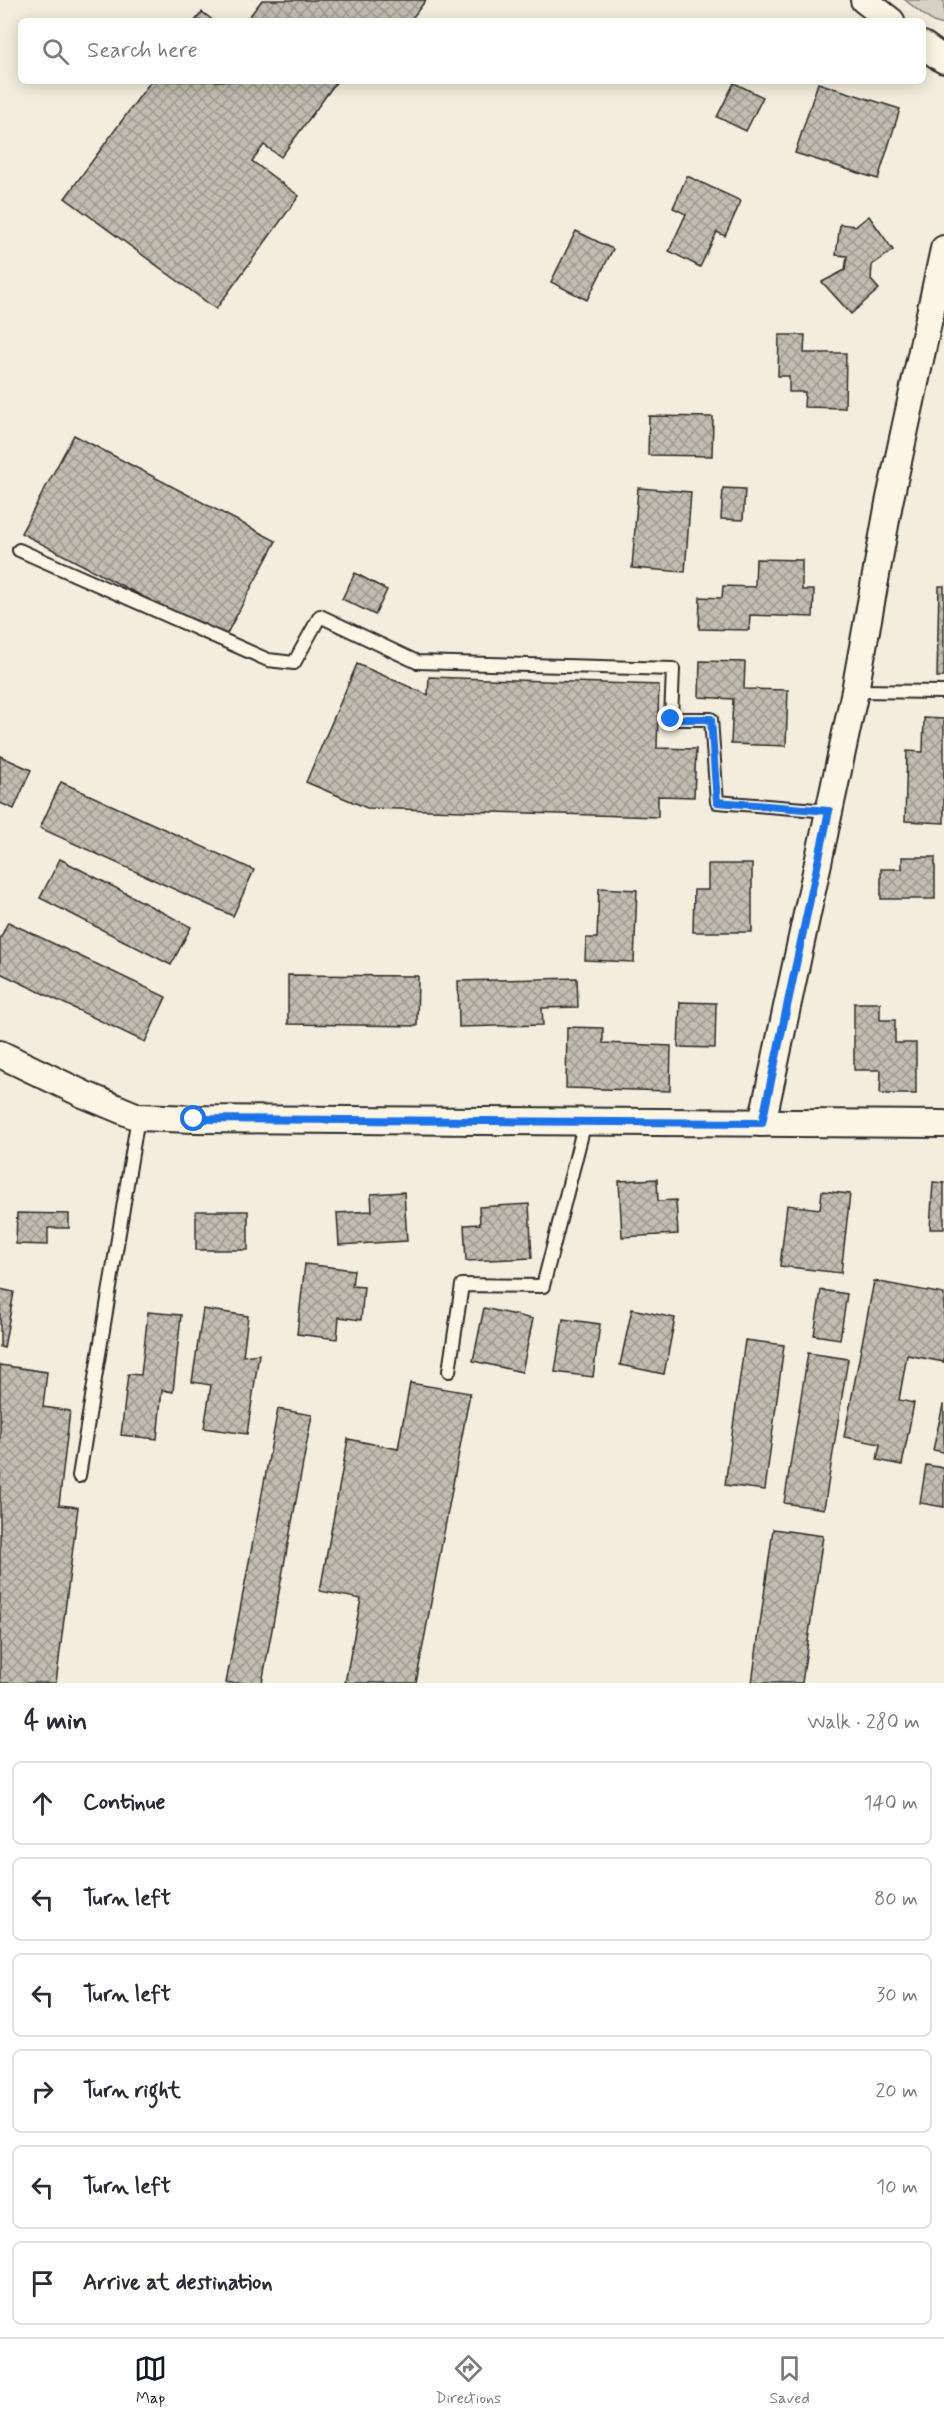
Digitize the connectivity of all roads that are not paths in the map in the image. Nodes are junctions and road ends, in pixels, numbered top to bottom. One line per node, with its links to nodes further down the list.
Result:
1 (864, 0): 2 (street)
2 (887, 18)
3 (926, 47): 4 (street)
4 (944, 60)
5 (944, 249): 6 (street)
6 (937, 308): 8 (street)
7 (19, 550): 10 (lane)
8 (855, 691): 9 (lane); 10 (street)
9 (944, 692)
10 (829, 811): 14 (street)
11 (0, 1054): 12 (street)
12 (138, 1116): 13 (street); 17 (lane)
13 (585, 1122): 14 (street); 16 (lane)
14 (762, 1123): 15 (street)
15 (944, 1124)
16 (449, 1371)
17 (79, 1476)

